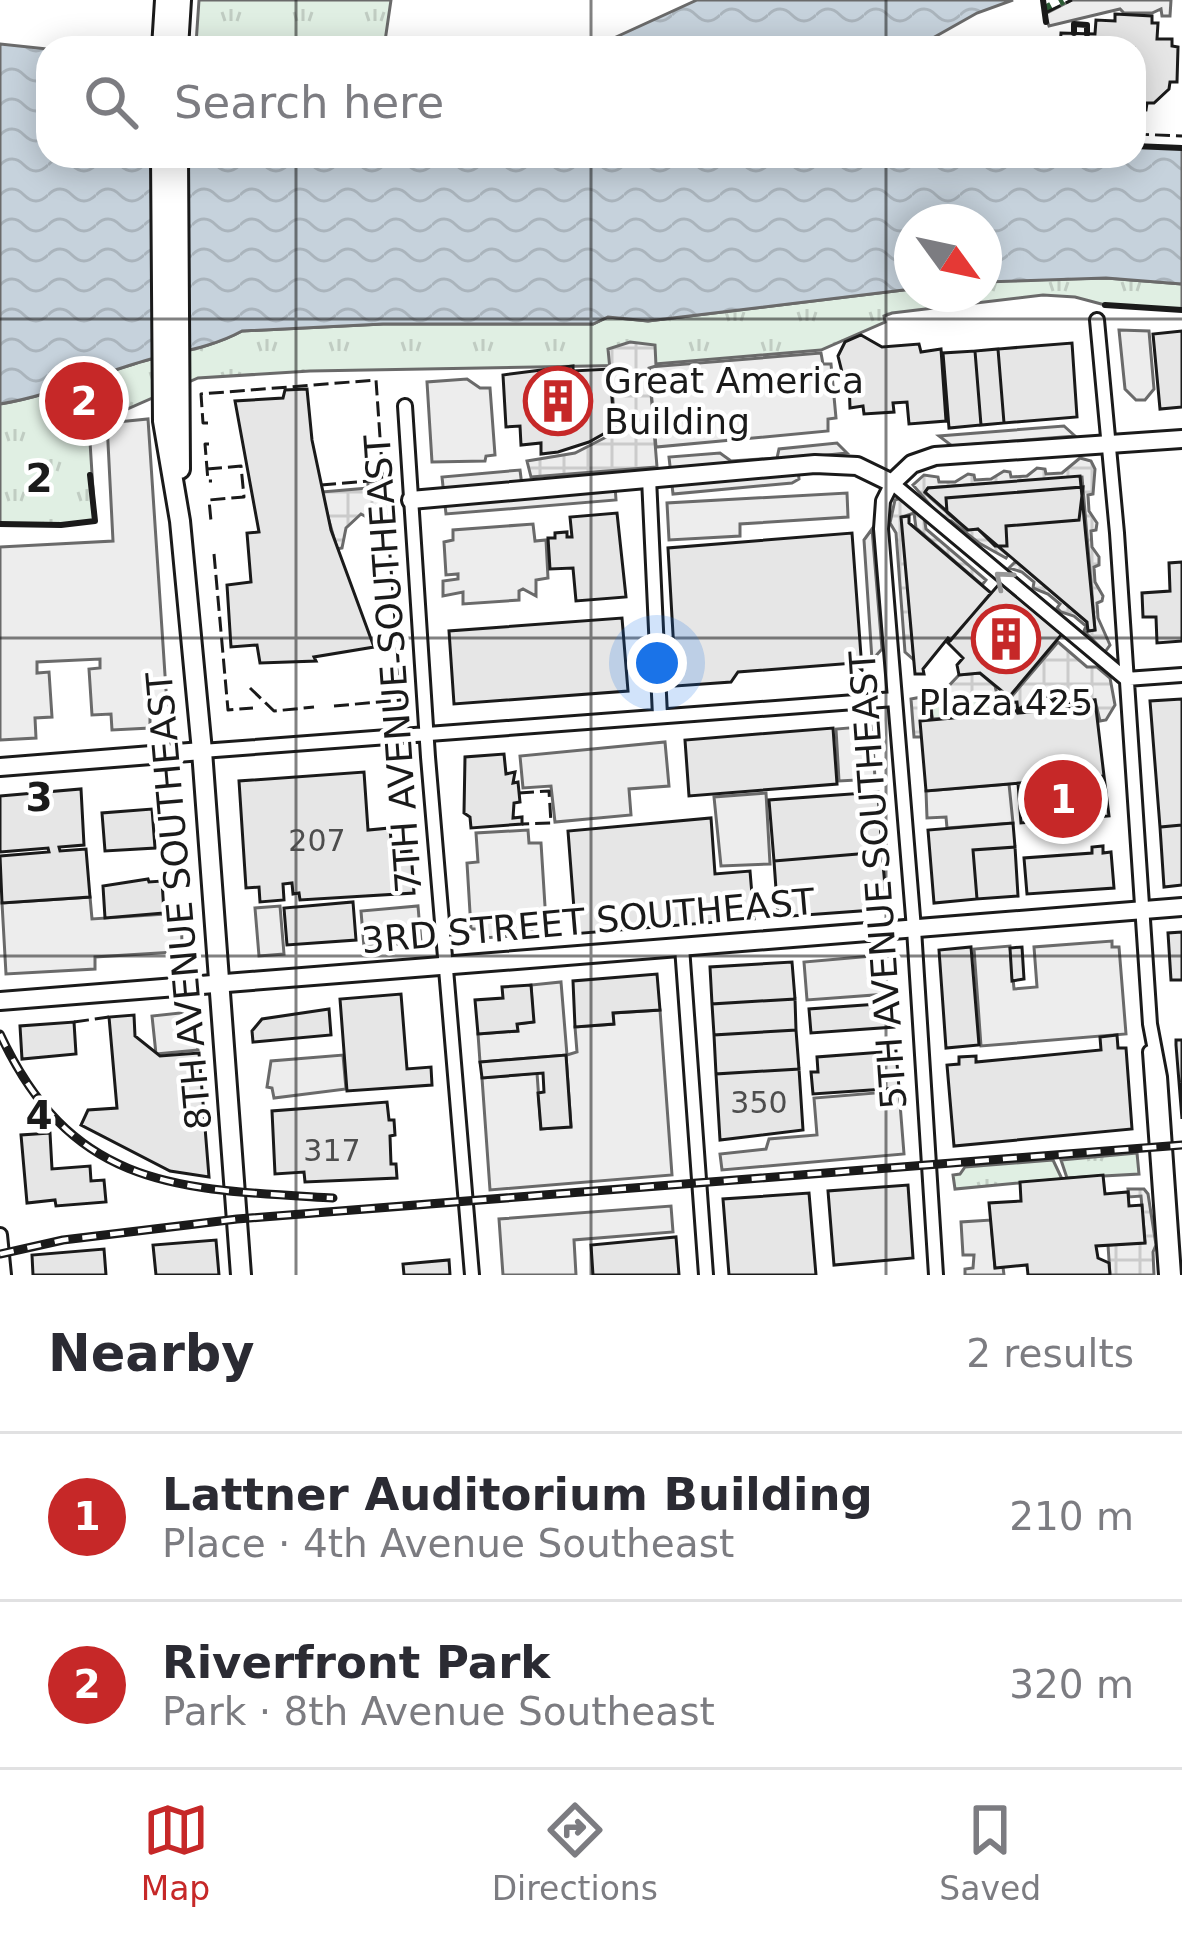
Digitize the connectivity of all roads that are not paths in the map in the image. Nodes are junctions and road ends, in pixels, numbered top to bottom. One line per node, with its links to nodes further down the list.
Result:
1 (166, 0): 3 (main road)
2 (181, 0): 4 (main road)
3 (163, 36)
4 (179, 36)
5 (164, 168): 7 (main road)
6 (175, 168): 7 (main road)
7 (169, 194): 20 (main road, 8TH AVENUE SOUTHEAST)
8 (1097, 320): 11 (street)
9 (405, 406): 14 (street, 7TH AVENUE SOUTHEAST)
10 (1182, 439): 11 (street)
11 (1108, 443): 13 (street); 16 (street)
12 (649, 478): 13 (street); 14 (street); 18 (street)
13 (892, 484): 16 (street, one-way to 13); 17 (street, 5TH AVENUE SOUTHEAST)
14 (411, 500): 19 (street, 7TH AVENUE SOUTHEAST)
15 (1182, 676): 16 (street)
16 (1126, 680): 23 (street)
17 (895, 699): 18 (street); 24 (street, 5TH AVENUE SOUTHEAST)
18 (660, 716): 19 (street)
19 (427, 735): 20 (street); 26 (street, 7TH AVENUE SOUTHEAST)
20 (202, 751): 21 (street); 27 (main road, 8TH AVENUE SOUTHEAST)
21 (0, 767)
22 (1182, 907): 23 (street, 3RD STREET SOUTHEAST)
23 (1142, 910): 24 (street, 3RD STREET SOUTHEAST); 35 (street)
24 (914, 929): 25 (street, 3RD STREET SOUTHEAST); 34 (street, 5TH AVENUE SOUTHEAST)
25 (682, 947): 26 (street, 3RD STREET SOUTHEAST); 33 (street)
26 (446, 966): 27 (street, 3RD STREET SOUTHEAST); 32 (street, 7TH AVENUE SOUTHEAST)
27 (219, 984): 28 (street, 3RD STREET SOUTHEAST); 31 (main road, 8TH AVENUE SOUTHEAST)
28 (0, 1001)
29 (0, 1235): 30 (street)
30 (4, 1275)
31 (242, 1275)
32 (472, 1275)
33 (706, 1275)
34 (936, 1275)
35 (1170, 1275)

